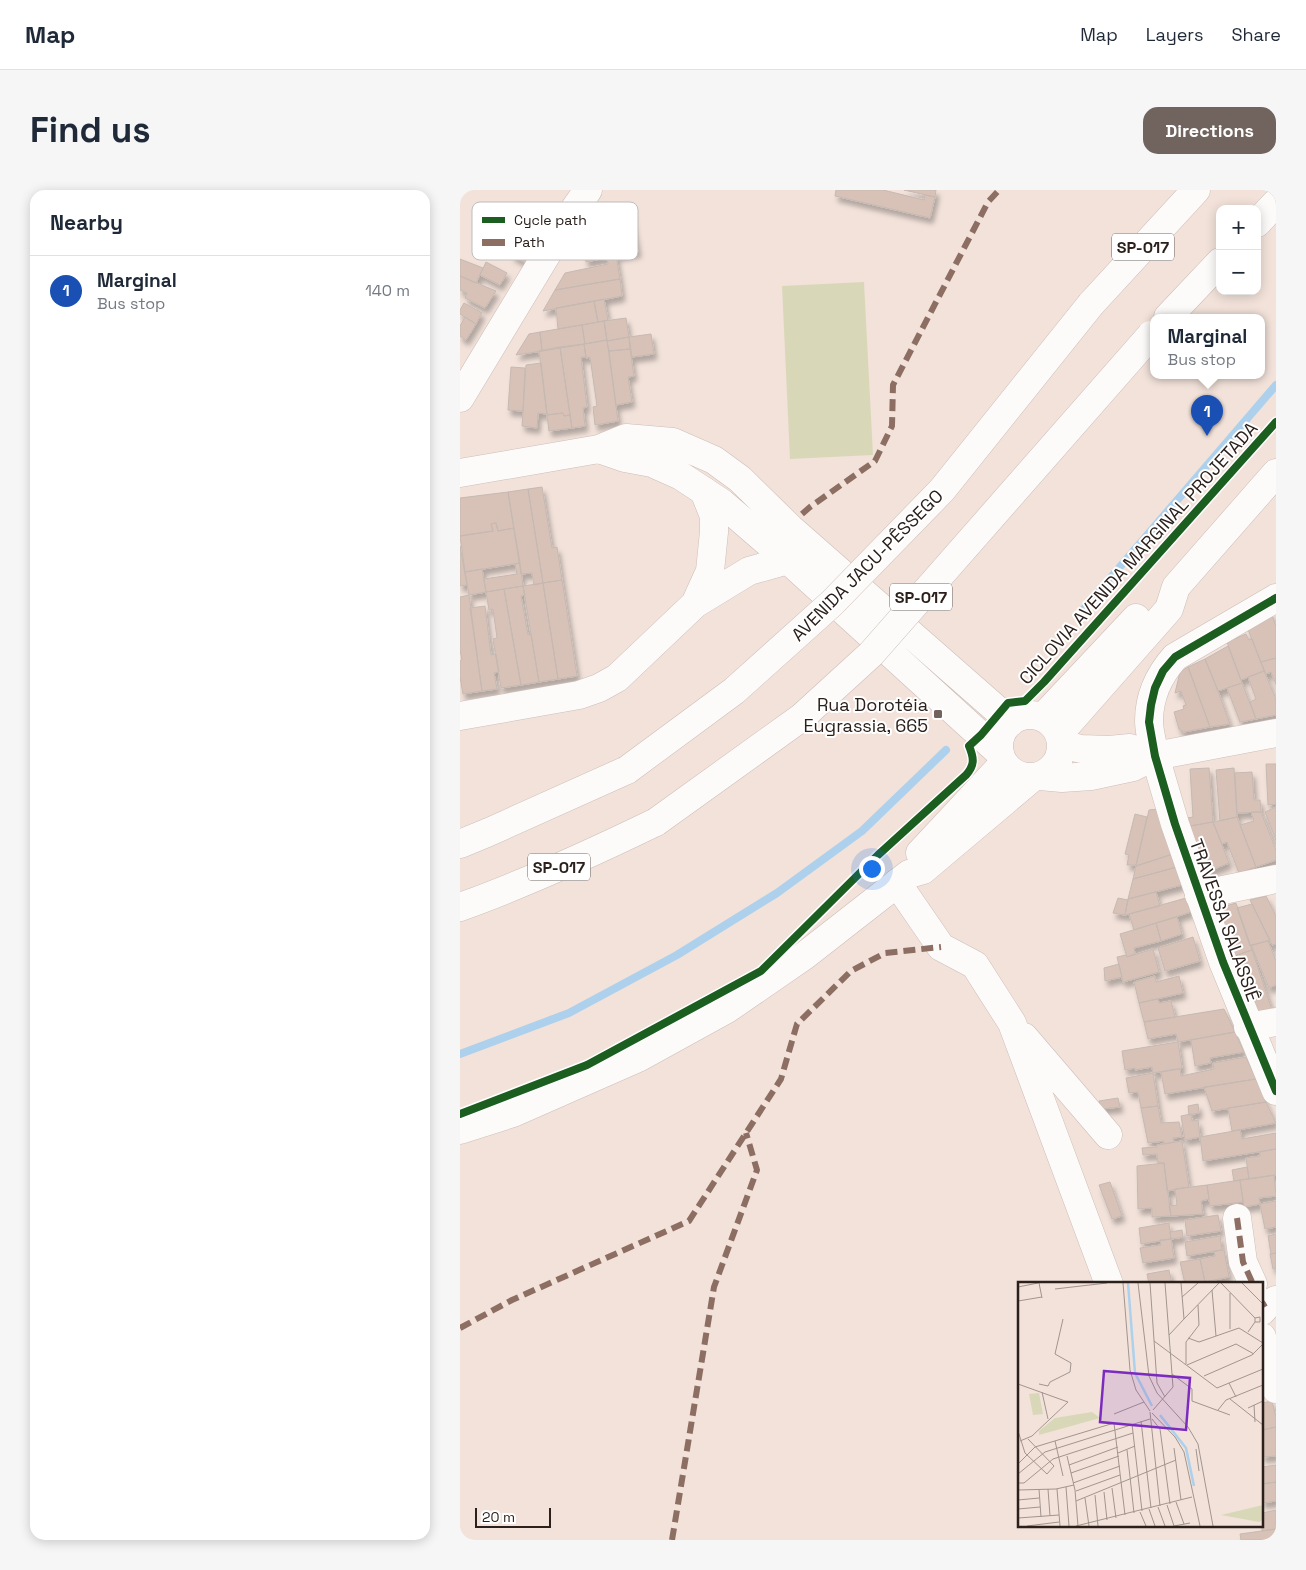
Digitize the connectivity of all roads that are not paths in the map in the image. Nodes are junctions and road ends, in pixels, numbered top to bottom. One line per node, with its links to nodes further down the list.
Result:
1 (588, 190): 3 (main road)
2 (1196, 190): 25 (main road, AVENIDA JACU-PÊSSEGO / SP-017, bridge)
3 (579, 202)
4 (1276, 203): 5 (main road)
5 (1261, 219)
6 (542, 260): 10 (main road)
7 (1216, 266): 8 (main road, SP-017)
8 (1171, 314)
9 (1150, 337): 29 (main road, SP-017, bridge)
10 (460, 398)
11 (599, 449): 12 (main road); 14 (main road); 19 (main road)
12 (460, 473)
13 (1276, 473): 20 (main road)
14 (704, 491): 15 (main road); 17 (main road)
15 (788, 560): 17 (main road); 23 (main road)
16 (1276, 598): 22 (main road, TRAVESSA SALASSIÊ)
17 (695, 604): 18 (main road)
18 (460, 716)
19 (1011, 722): 20 (main road); 23 (main road)
20 (1055, 732): 22 (main road); 24 (main road)
21 (1276, 734): 22 (main road)
22 (1156, 756): 24 (main road); 28 (main road, TRAVESSA SALASSIÊ)
23 (1002, 758): 24 (main road); 26 (main road)
24 (1036, 777): 26 (main road)
25 (460, 844)
26 (903, 878): 31 (main road); 34 (main road)
27 (1276, 879): 28 (main road)
28 (1199, 895): 32 (main road, TRAVESSA SALASSIÊ)
29 (460, 907)
30 (1276, 1022): 32 (main road)
31 (1012, 1023): 35 (main road); 37 (main road)
32 (1248, 1027): 33 (main road, TRAVESSA SALASSIÊ)
33 (1276, 1091)
34 (460, 1130)
35 (1108, 1135)
36 (1237, 1218): 38 (main road)
37 (1108, 1282)
38 (1254, 1282)
39 (1264, 1344): 40 (main road)
40 (1276, 1389)

